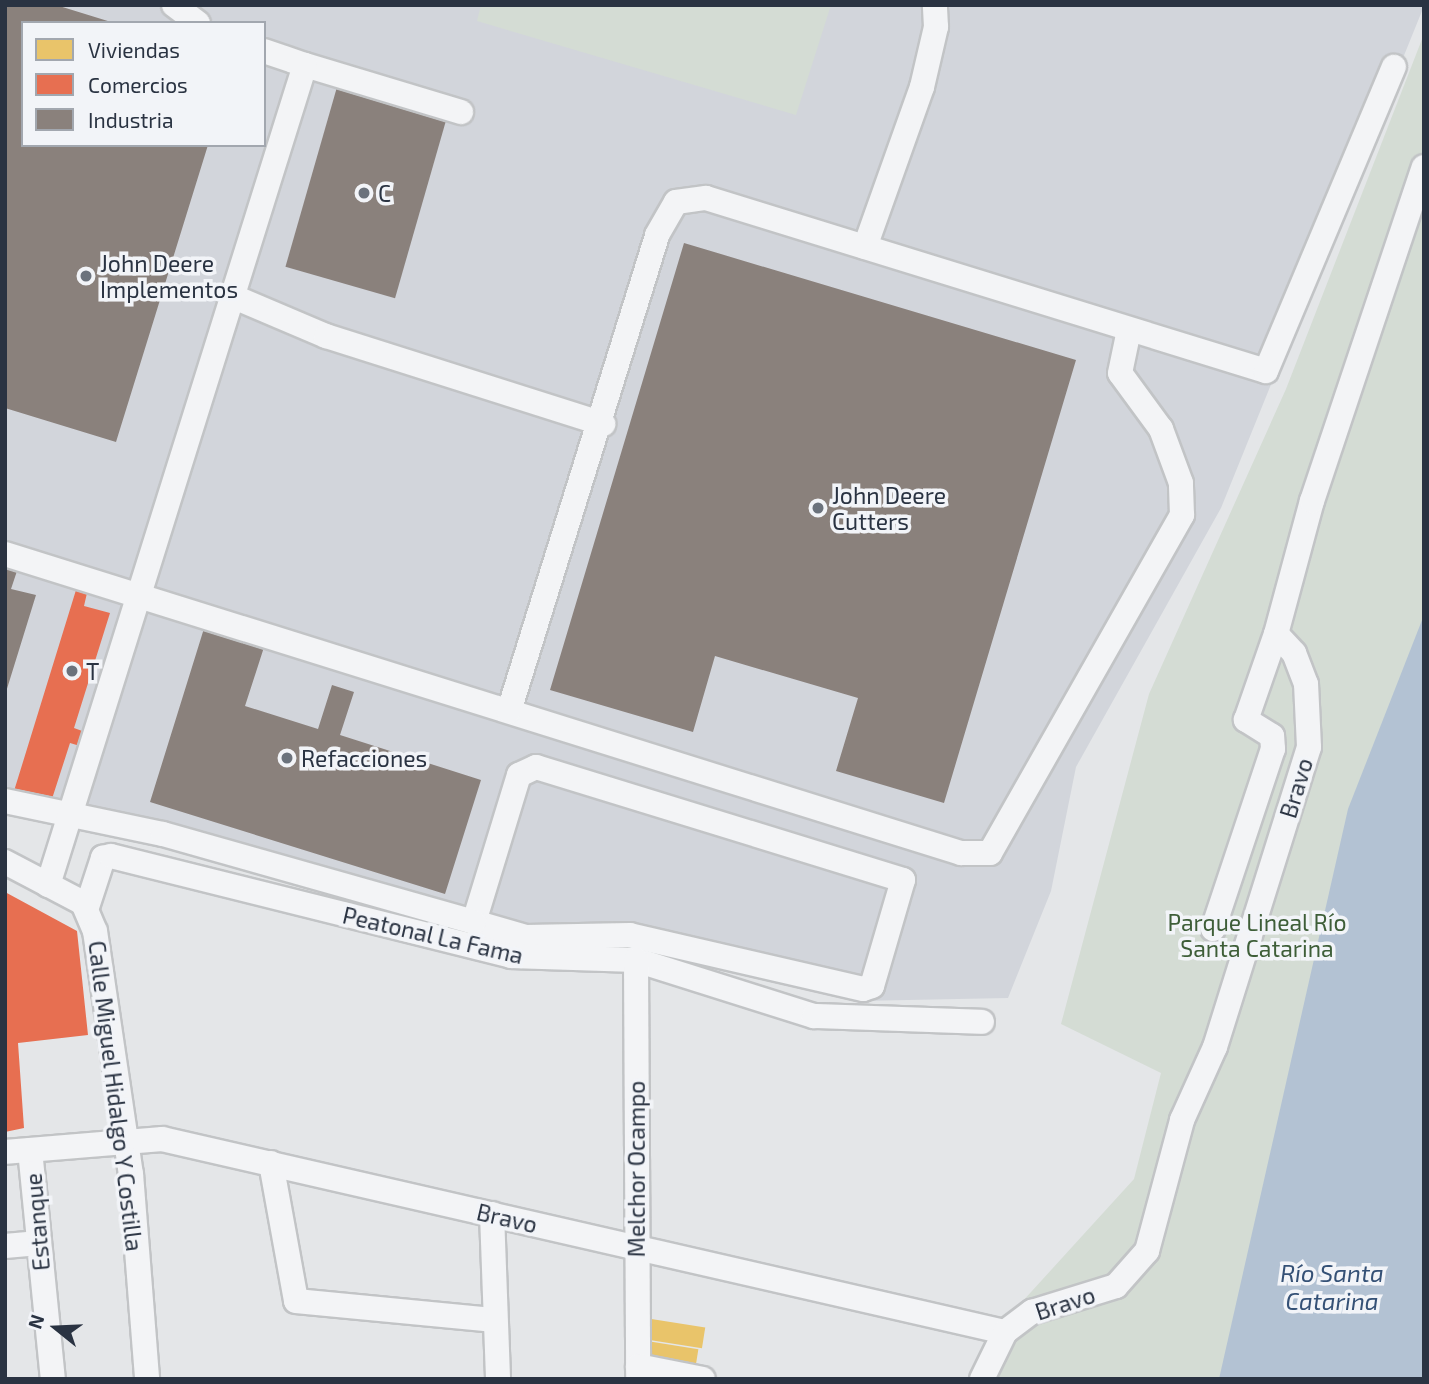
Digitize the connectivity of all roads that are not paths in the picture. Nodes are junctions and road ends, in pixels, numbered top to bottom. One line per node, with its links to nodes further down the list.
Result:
1 (174, 5): 3 (street)
2 (935, 5): 9 (street)
3 (195, 21)
4 (266, 52): 5 (street)
5 (305, 65): 7 (street); 10 (street)
6 (1394, 67): 11 (street)
7 (461, 112)
8 (1424, 167): 15 (street)
9 (864, 247): 11 (street); 12 (street)
10 (234, 297): 12 (street); 14 (street)
11 (1129, 330): 16 (street)
12 (603, 424): 16 (street)
13 (5, 554): 14 (street)
14 (143, 597): 16 (street); 18 (street)
15 (1276, 634): 23 (street); 35 (street, Bravo)
16 (509, 711)
17 (5, 802): 18 (street)
18 (72, 811): 20 (street); 22 (street)
19 (5, 862): 20 (street, Calle Miguel Hidalgo Y Costilla)
20 (48, 885): 21 (street, Calle Miguel Hidalgo Y Costilla)
21 (87, 907): 24 (street, Peatonal La Fama); 26 (street, Calle Miguel Hidalgo Y Costilla)
22 (474, 922): 22 (street)
23 (1213, 929)
24 (636, 960): 25 (street, Peatonal La Fama); 33 (street, Melchor Ocampo)
25 (982, 1022)
26 (127, 1138): 27 (street, Bravo); 29 (street, Bravo); 38 (street, Calle Miguel Hidalgo Y Costilla)
27 (30, 1150): 28 (street, Bravo); 31 (street, Estanque)
28 (5, 1152)
29 (271, 1163): 30 (street, Bravo); 34 (street)
30 (492, 1214): 33 (street, Bravo); 34 (street)
31 (39, 1243): 32 (street); 37 (street, Estanque)
32 (5, 1246)
33 (637, 1247): 35 (street, Bravo); 36 (street, Melchor Ocampo)
34 (495, 1320): 39 (street)
35 (1005, 1332): 41 (street, Bravo)
36 (638, 1373): 40 (street)
37 (53, 1379)
38 (147, 1379)
39 (498, 1379)
40 (702, 1379)
41 (982, 1379)

